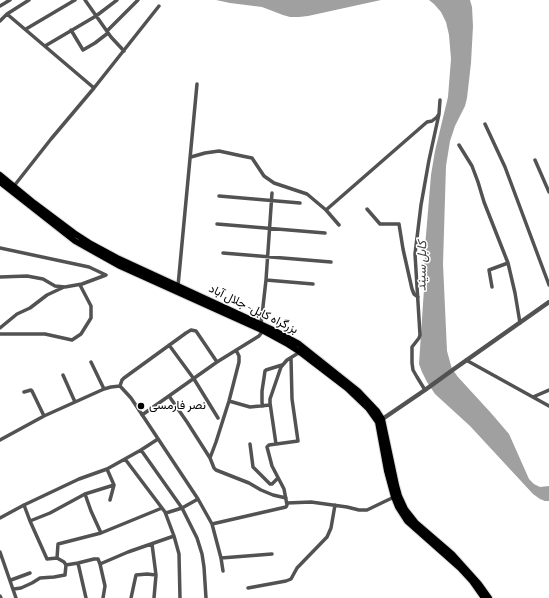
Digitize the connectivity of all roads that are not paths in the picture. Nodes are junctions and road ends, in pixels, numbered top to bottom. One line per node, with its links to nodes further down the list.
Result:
1 (10, 0): 7 (street)
2 (29, 0): 9 (street)
3 (75, 0): 12 (street)
4 (85, 0): 10 (street)
5 (117, 0): 10 (street)
6 (138, 0): 14 (street)
7 (0, 6)
8 (159, 6): 16 (street)
9 (7, 14): 11 (street); 12 (street)
10 (96, 16): 13 (street); 14 (street)
11 (0, 21)
12 (26, 29): 15 (street)
13 (71, 30): 14 (street); 15 (street)
14 (108, 32): 16 (street)
15 (45, 46): 18 (street)
16 (124, 50): 18 (street)
17 (197, 84): 23 (street)
18 (94, 88): 27 (street)
19 (440, 100): 20 (street)
20 (438, 114): 34 (street); 52 (street)
21 (485, 124): 48 (street)
22 (459, 145): 43 (street)
23 (190, 157): 34 (street); 51 (street)
24 (536, 160): 28 (street)
25 (0, 175): 27 (highway, بزرگراه کابل- جلال آباد)
26 (0, 182): 51 (highway, بزرگراه کابل- جلال آباد)
27 (14, 186): 51 (highway, بزرگراه کابل- جلال آباد)
28 (549, 192)
29 (272, 193): 31 (street)
30 (219, 196): 31 (street)
31 (272, 201): 32 (street); 37 (street)
32 (300, 204)
33 (367, 209): 52 (street)
34 (326, 210): 36 (street)
35 (217, 224): 37 (street)
36 (339, 225)
37 (269, 229): 38 (street); 41 (street)
38 (325, 233)
39 (0, 248): 47 (street)
40 (223, 253): 41 (street)
41 (267, 257): 42 (street); 45 (street)
42 (331, 262)
43 (508, 263): 50 (street); 54 (street)
44 (0, 278): 49 (street)
45 (266, 280): 46 (street); 55 (street)
46 (313, 284)
47 (80, 285): 49 (street); 58 (street)
48 (549, 285)
49 (65, 287): 56 (street)
50 (492, 287)
51 (178, 289): 55 (highway, بزرگراه کابل- جلال آباد); 57 (highway, بزرگراه کابل- جلال آباد)
52 (418, 297): 71 (street)
53 (549, 302): 54 (street)
54 (520, 323): 63 (street)
55 (261, 324): 84 (highway, بزرگراه کابل- جلال آباد)
56 (0, 328)
57 (264, 331): 60 (street); 61 (highway, بزرگراه کابل- جلال آباد)
58 (0, 334)
59 (169, 345): 65 (street); 68 (street); 69 (street)
60 (236, 350): 65 (street); 76 (street)
61 (300, 352): 62 (street); 84 (highway, بزرگراه کابل- جلال آباد)
62 (291, 358): 66 (street); 88 (street)
63 (466, 360): 71 (street); 75 (street)
64 (91, 362): 70 (street)
65 (217, 362): 68 (street)
66 (282, 365): 78 (street); 79 (street)
67 (63, 375): 77 (street)
68 (194, 379): 74 (street); 83 (street)
69 (120, 386): 70 (street); 81 (street)
70 (104, 389): 77 (street)
71 (425, 390): 84 (street)
72 (549, 390): 75 (street)
73 (24, 392): 82 (street)
74 (169, 396): 81 (street); 90 (street)
75 (533, 398): 80 (street)
76 (229, 401): 79 (street); 90 (street)
77 (75, 402): 82 (street)
78 (270, 405): 79 (street); 88 (street)
79 (263, 406)
80 (549, 406)
81 (142, 415): 85 (street)
82 (44, 416): 86 (street)
83 (218, 418)
84 (380, 421): 96 (highway, بزرگراه کابل- جلال آباد); 133 (highway, بزرگراه کابل- جلال آباد)
85 (158, 439): 89 (street); 97 (street)
86 (0, 440)
87 (250, 444): 93 (street)
88 (276, 444): 93 (street)
89 (142, 450): 91 (street); 104 (street)
90 (210, 458): 98 (street)
91 (125, 459): 92 (street); 103 (street)
92 (107, 469): 94 (street); 101 (street)
93 (278, 478): 98 (street)
94 (114, 484): 95 (street); 99 (street)
95 (85, 494): 107 (street); 109 (street)
96 (394, 497): 102 (street); 132 (highway, بزرگراه کابل- جلال آباد)
97 (198, 498): 104 (street); 108 (street)
98 (286, 498): 100 (street)
99 (110, 500)
100 (287, 503): 102 (street); 108 (street)
101 (24, 505): 106 (street); 107 (street)
102 (334, 505): 123 (street)
103 (162, 508): 105 (street); 109 (street)
104 (182, 508): 105 (street); 131 (street)
105 (166, 513): 110 (street)
106 (0, 518)
107 (30, 520): 114 (street)
108 (212, 524): 115 (street)
109 (101, 533): 114 (street)
110 (174, 536): 111 (street); 130 (street)
111 (152, 544): 117 (street); 121 (street)
112 (0, 552): 122 (street)
113 (272, 554): 115 (street)
114 (57, 558): 118 (street)
115 (221, 558): 119 (street)
116 (78, 563): 117 (street); 118 (street); 126 (street)
117 (100, 564): 127 (street)
118 (66, 565): 124 (street)
119 (223, 572)
120 (30, 573): 122 (street)
121 (156, 576): 128 (street); 129 (street)
122 (11, 580): 124 (street)
123 (248, 588)
124 (14, 589): 125 (street)
125 (16, 598)
126 (86, 598)
127 (103, 598)
128 (131, 598)
129 (154, 598)
130 (180, 598)
131 (206, 598)
132 (484, 598)
133 (489, 598)

